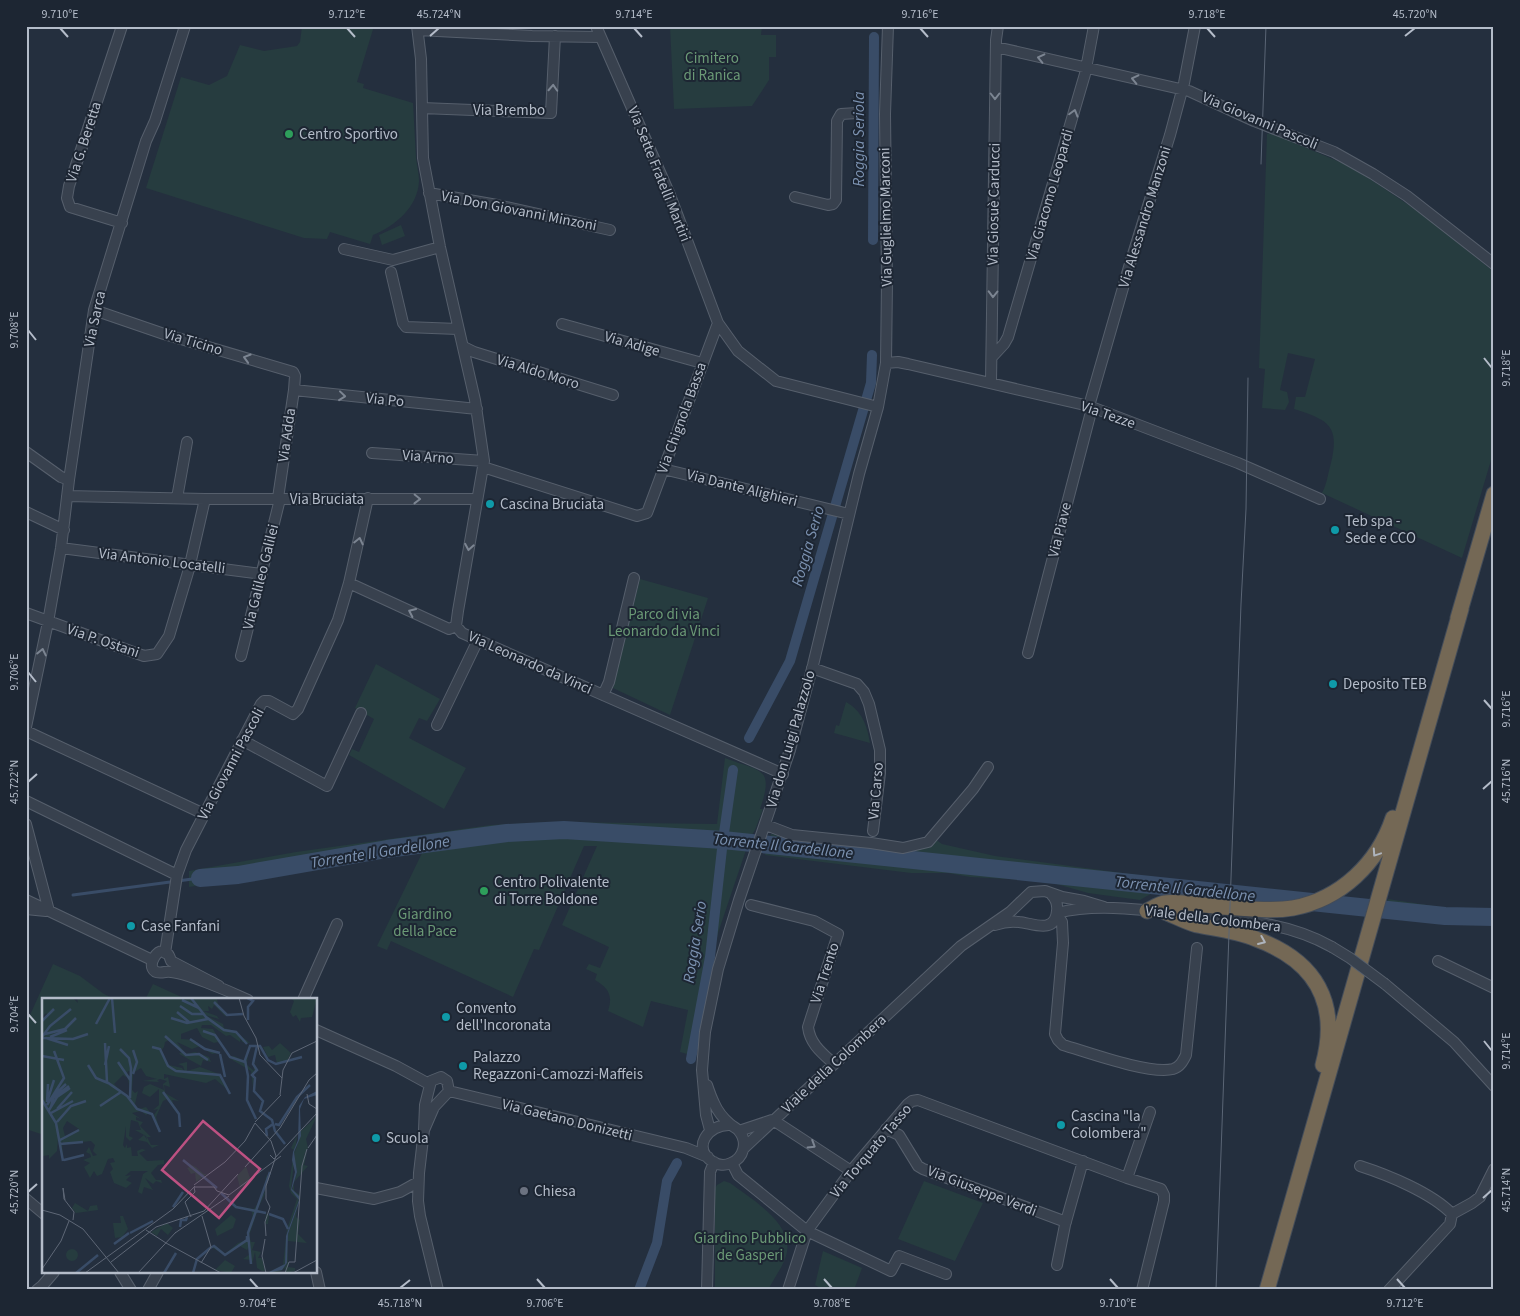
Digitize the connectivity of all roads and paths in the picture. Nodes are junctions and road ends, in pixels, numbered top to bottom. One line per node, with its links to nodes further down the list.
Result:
1 (122, 26): 18 (street, Via G. Beretta)
2 (186, 26): 18 (street, Via Sarca)
3 (596, 26): 10 (street, Via Sette Fratelli Martiri)
4 (888, 26): 31 (street, Via Guglielmo Marconi)
5 (998, 26): 11 (street, Via Giosuè Carducci)
6 (1094, 26): 12 (street, Via Giacomo Leopardi)
7 (1195, 26): 13 (street, Via Alessandro Manzoni)
8 (417, 28): 9 (street); 14 (street)
9 (555, 36): 10 (street); 14 (street, Via Brembo, one-way to 9)
10 (600, 36): 25 (street, Via Sette Fratelli Martiri)
11 (996, 47): 12 (street, Via Giovanni Pascoli, one-way to 11); 29 (street, Via Giosuè Carducci, one-way to 29)
12 (1087, 68): 13 (street, Via Giovanni Pascoli, one-way to 12); 29 (street, Via Giacomo Leopardi, one-way to 12)
13 (1182, 90): 22 (street, Via Giovanni Pascoli); 37 (street, Via Alessandro Manzoni)
14 (422, 108): 16 (street)
15 (857, 113): 17 (street)
16 (429, 194): 19 (street, Via Don Giovanni Minzoni); 20 (street)
17 (795, 197)
18 (122, 223): 24 (street, Via Sarca)
19 (610, 230)
20 (440, 247): 21 (street); 27 (street)
21 (344, 249)
22 (1494, 264)
23 (391, 272): 27 (street)
24 (94, 310): 32 (street, Via Ticino, one-way to 24); 44 (street, Via Sarca)
25 (718, 323): 30 (street, Via Chignola Bassa); 36 (street, Via Sette Fratelli Martiri)
26 (562, 324): 30 (street, Via Adige)
27 (458, 330): 28 (street)
28 (464, 347): 35 (street, Via Aldo Moro); 38 (street)
29 (992, 357): 33 (street, Via Giosuè Carducci)
30 (702, 363): 43 (street, Via Chignola Bassa)
31 (886, 363): 33 (street, Via Tezze); 36 (street, Via Guglielmo Marconi)
32 (293, 372): 34 (street, Via Adda)
33 (991, 382): 37 (street, Via Tezze)
34 (294, 390): 38 (street, Via Po, one-way to 38); 48 (street, Via Adda)
35 (613, 395)
36 (878, 407): 54 (street, Via don Luigi Palazzolo)
37 (1090, 407): 52 (street, Via Tezze); 66 (street, Via Piave)
38 (477, 409): 42 (street)
39 (187, 442): 47 (street)
40 (26, 452): 44 (street)
41 (372, 453): 42 (street, Via Arno)
42 (483, 464): 43 (street, Via Chignola Bassa); 51 (street)
43 (663, 469): 54 (street, Via Dante Alighieri)
44 (69, 480): 46 (street, Via Sarca)
45 (1494, 494): 61 (highway)
46 (67, 496): 47 (street, Via Bruciata); 55 (street, Via Sarca)
47 (177, 498): 50 (street, Via Bruciata)
48 (279, 498): 49 (street, Via Bruciata); 50 (street, Via Bruciata); 58 (street, Via Galileo Galilei)
49 (368, 498): 51 (street, Via Bruciata, one-way to 51); 60 (street, Via Giovanni Pascoli, one-way to 49)
50 (204, 499): 57 (street)
51 (477, 499): 64 (street, one-way to 64)
52 (1320, 499)
53 (26, 512): 55 (street)
54 (849, 514): 68 (street, Via don Luigi Palazzolo)
55 (64, 530): 56 (street, Via Sarca)
56 (61, 548): 57 (street, Via Antonio Locatelli); 63 (street, Via Sarca)
57 (190, 565): 58 (street, Via Antonio Locatelli); 63 (street, Via P. Ostani)
58 (262, 574): 67 (street, Via Galileo Galilei)
59 (634, 578): 69 (street, Via Leonardo da Vinci)
60 (349, 582): 64 (street, Via Leonardo da Vinci, one-way to 60); 75 (street, Via Giovanni Pascoli)
61 (1461, 609): 91 (highway, one-way to 91); 121 (highway)
62 (26, 613): 63 (street, Via P. Ostani)
63 (48, 622): 71 (street, Via Sarca, one-way to 63)
64 (456, 626): 65 (street, Via Leonardo da Vinci)
65 (478, 640): 69 (street, Via Leonardo da Vinci); 72 (street)
66 (1028, 653)
67 (241, 656)
68 (812, 668): 77 (street, Via don Luigi Palazzolo); 82 (street, Via Carso)
69 (604, 696): 77 (street, Via Leonardo da Vinci)
70 (361, 713): 75 (street)
71 (27, 715): 73 (street, Via Sarca)
72 (437, 725)
73 (26, 727)
74 (26, 731): 79 (street)
75 (242, 740): 79 (street, Via Giovanni Pascoli)
76 (988, 767): 81 (street)
77 (783, 774): 81 (street, Via don Luigi Palazzolo)
78 (26, 801): 83 (street)
79 (204, 814): 83 (street, Via Giovanni Pascoli)
80 (26, 824): 90 (street)
81 (764, 830): 109 (street, Via don Luigi Palazzolo)
82 (873, 830)
83 (177, 875): 100 (street, Via Giovanni Pascoli)
84 (1050, 894): 85 (street, Viale della Colombera); 88 (street, Viale della Colombera); 93 (street)
85 (1024, 898): 95 (street); 97 (street, Viale della Colombera)
86 (26, 900): 90 (street)
87 (751, 905): 108 (street, Via Trento)
88 (1104, 907): 91 (street, Viale della Colombera); 93 (street, Viale della Colombera)
89 (26, 909): 90 (street)
90 (49, 911): 101 (street)
91 (1147, 911): 92 (street, Viale della Colombera)
92 (1165, 912): 110 (street, Viale della Colombera, bridge); 121 (highway, one-way to 121)
93 (1057, 914): 96 (street, Viale della Colombera); 99 (street)
94 (337, 924): 106 (street)
95 (1029, 924): 96 (street, Viale della Colombera); 97 (street, Viale della Colombera)
96 (1041, 927): 99 (street)
97 (986, 929): 108 (street, Viale della Colombera)
98 (1197, 948): 99 (street)
99 (1062, 949)
100 (165, 952): 101 (street); 103 (street)
101 (152, 960): 103 (street)
102 (1438, 961): 104 (street)
103 (170, 966): 105 (street)
104 (1494, 988)
105 (244, 998)
106 (304, 998)
107 (318, 1031): 113 (street, Via Gaetano Donizetti)
108 (834, 1064): 116 (street, Viale della Colombera)
109 (702, 1070): 117 (street, Via don Luigi Palazzolo); 120 (street, Via don Luigi Palazzolo)
110 (1483, 1072): 111 (street, Viale della Colombera); 112 (street, Viale della Colombera)
111 (1494, 1076)
112 (1494, 1086)
113 (429, 1087): 114 (street, Via Gaetano Donizetti); 114 (street, Via Gaetano Donizetti); 119 (street)
114 (446, 1094): 119 (street); 122 (street, Via Gaetano Donizetti)
115 (1150, 1112): 130 (street)
116 (773, 1120): 117 (street, Viale della Colombera); 123 (street, Viale della Colombera); 129 (street, one-way to 129)
117 (735, 1128): 120 (street); 123 (street, Via don Luigi Palazzolo)
118 (886, 1129): 125 (street, Via Torquato Tasso); 129 (street, Via Torquato Tasso); 136 (street, Via Giuseppe Verdi)
119 (424, 1130): 131 (street)
120 (707, 1134): 122 (street); 124 (street, Via don Luigi Palazzolo)
121 (1310, 1143): 152 (highway)
122 (686, 1148): 124 (street, Via Gaetano Donizetti)
123 (744, 1148): 126 (street)
124 (711, 1160): 126 (street); 149 (street, Via don Luigi Palazzolo)
125 (1083, 1161): 130 (street, Via Torquato Tasso); 136 (street)
126 (732, 1163): 137 (street)
127 (1360, 1166): 135 (street)
128 (1493, 1170): 135 (street)
129 (851, 1171): 137 (street, Via Torquato Tasso)
130 (1127, 1178): 151 (street, Via Torquato Tasso)
131 (418, 1182): 132 (street); 148 (street)
132 (318, 1188)
133 (28, 1203): 134 (street)
134 (42, 1213)
135 (1452, 1214): 153 (street)
136 (1066, 1222): 138 (street)
137 (807, 1231): 143 (street); 150 (street, Via Torquato Tasso)
138 (1057, 1266)
139 (52, 1274): 144 (street)
140 (121, 1274): 145 (street)
141 (157, 1274): 146 (street)
142 (316, 1274): 147 (street)
143 (946, 1274)
144 (36, 1290)
145 (130, 1290)
146 (148, 1290)
147 (320, 1290)
148 (438, 1290)
149 (707, 1290)
150 (788, 1290)
151 (1142, 1290)
152 (1267, 1290)
153 (1389, 1290)

